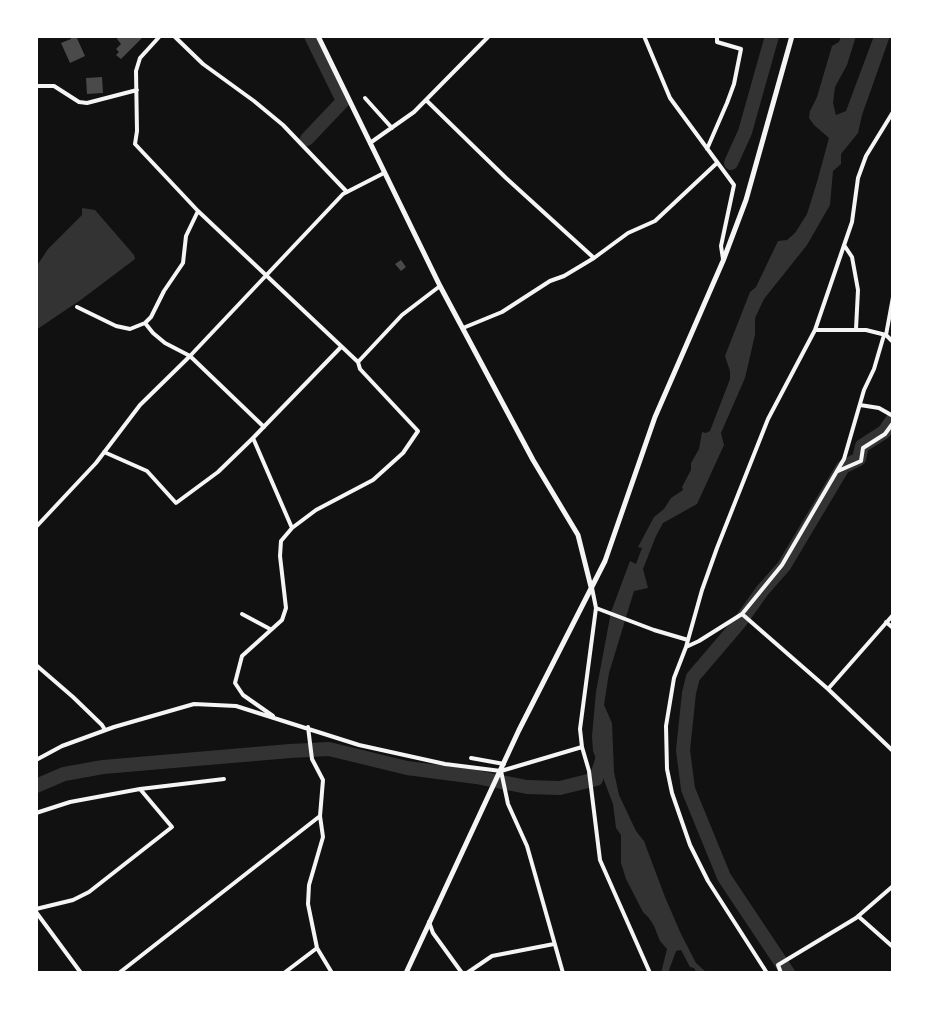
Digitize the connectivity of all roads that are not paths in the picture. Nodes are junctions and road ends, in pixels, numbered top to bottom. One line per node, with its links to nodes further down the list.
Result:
1 (160, 36): 9 (street)
2 (174, 36): 18 (street)
3 (318, 36): 14 (street)
4 (489, 36): 11 (street)
5 (644, 36): 15 (street)
6 (717, 36): 15 (street)
7 (792, 36): 22 (street)
8 (36, 86): 9 (street)
9 (137, 90): 19 (street)
10 (365, 98): 13 (street)
11 (426, 100): 13 (street); 21 (street)
12 (893, 112): 20 (street)
13 (392, 128): 14 (street)
14 (369, 144): 17 (street)
15 (707, 149): 16 (street)
16 (717, 163): 21 (street); 22 (street)
17 (384, 173): 18 (street); 24 (street)
18 (347, 192): 23 (street)
19 (198, 211): 23 (street); 27 (street)
20 (844, 245): 29 (street); 30 (street)
21 (594, 258): 28 (street)
22 (723, 261): 45 (street)
23 (267, 274): 33 (street); 34 (street)
24 (440, 286): 28 (street); 35 (street)
25 (893, 297): 31 (street)
26 (77, 307): 27 (street)
27 (145, 324): 34 (street)
28 (463, 328): 45 (street)
29 (856, 329): 30 (street); 31 (street)
30 (815, 330): 53 (street)
31 (885, 335): 32 (street); 36 (street)
32 (893, 342)
33 (341, 347): 35 (street); 39 (street)
34 (190, 356): 39 (street); 41 (street)
35 (358, 362): 44 (street)
36 (860, 405): 37 (street); 42 (street)
37 (893, 416)
38 (893, 423): 42 (street)
39 (264, 426): 40 (street)
40 (252, 438): 41 (street); 44 (street)
41 (104, 452): 43 (street)
42 (838, 471): 48 (street)
43 (36, 527)
44 (292, 528): 52 (street)
45 (592, 588): 46 (street); 64 (street)
46 (596, 608): 53 (street); 60 (street)
47 (242, 614): 52 (street)
48 (742, 614): 54 (street); 56 (street)
49 (893, 615): 50 (street)
50 (886, 622): 51 (street); 56 (street)
51 (893, 628)
52 (270, 629): 57 (street)
53 (688, 640): 54 (street)
54 (686, 647): 86 (street)
55 (36, 665): 59 (street)
56 (828, 689): 61 (street)
57 (273, 716): 58 (street); 59 (street)
58 (308, 727): 65 (street); 69 (street)
59 (105, 730): 63 (street)
60 (582, 747): 65 (street); 85 (street)
61 (893, 751)
62 (471, 758): 64 (street)
63 (36, 760)
64 (504, 764): 65 (street)
65 (501, 771): 73 (street); 74 (street)
66 (224, 779): 67 (street)
67 (140, 788): 68 (street); 71 (street)
68 (36, 813)
69 (320, 816): 76 (street); 78 (street)
70 (893, 886): 72 (street)
71 (36, 911): 77 (street)
72 (858, 916): 75 (street); 87 (street)
73 (430, 922): 81 (street); 82 (street)
74 (554, 944): 83 (street); 84 (street)
75 (893, 947)
76 (317, 948): 79 (street); 80 (street)
77 (81, 973)
78 (119, 973)
79 (284, 973)
80 (332, 973)
81 (406, 973)
82 (462, 973)
83 (467, 973)
84 (563, 973)
85 (650, 973)
86 (766, 973)
87 (781, 973)

